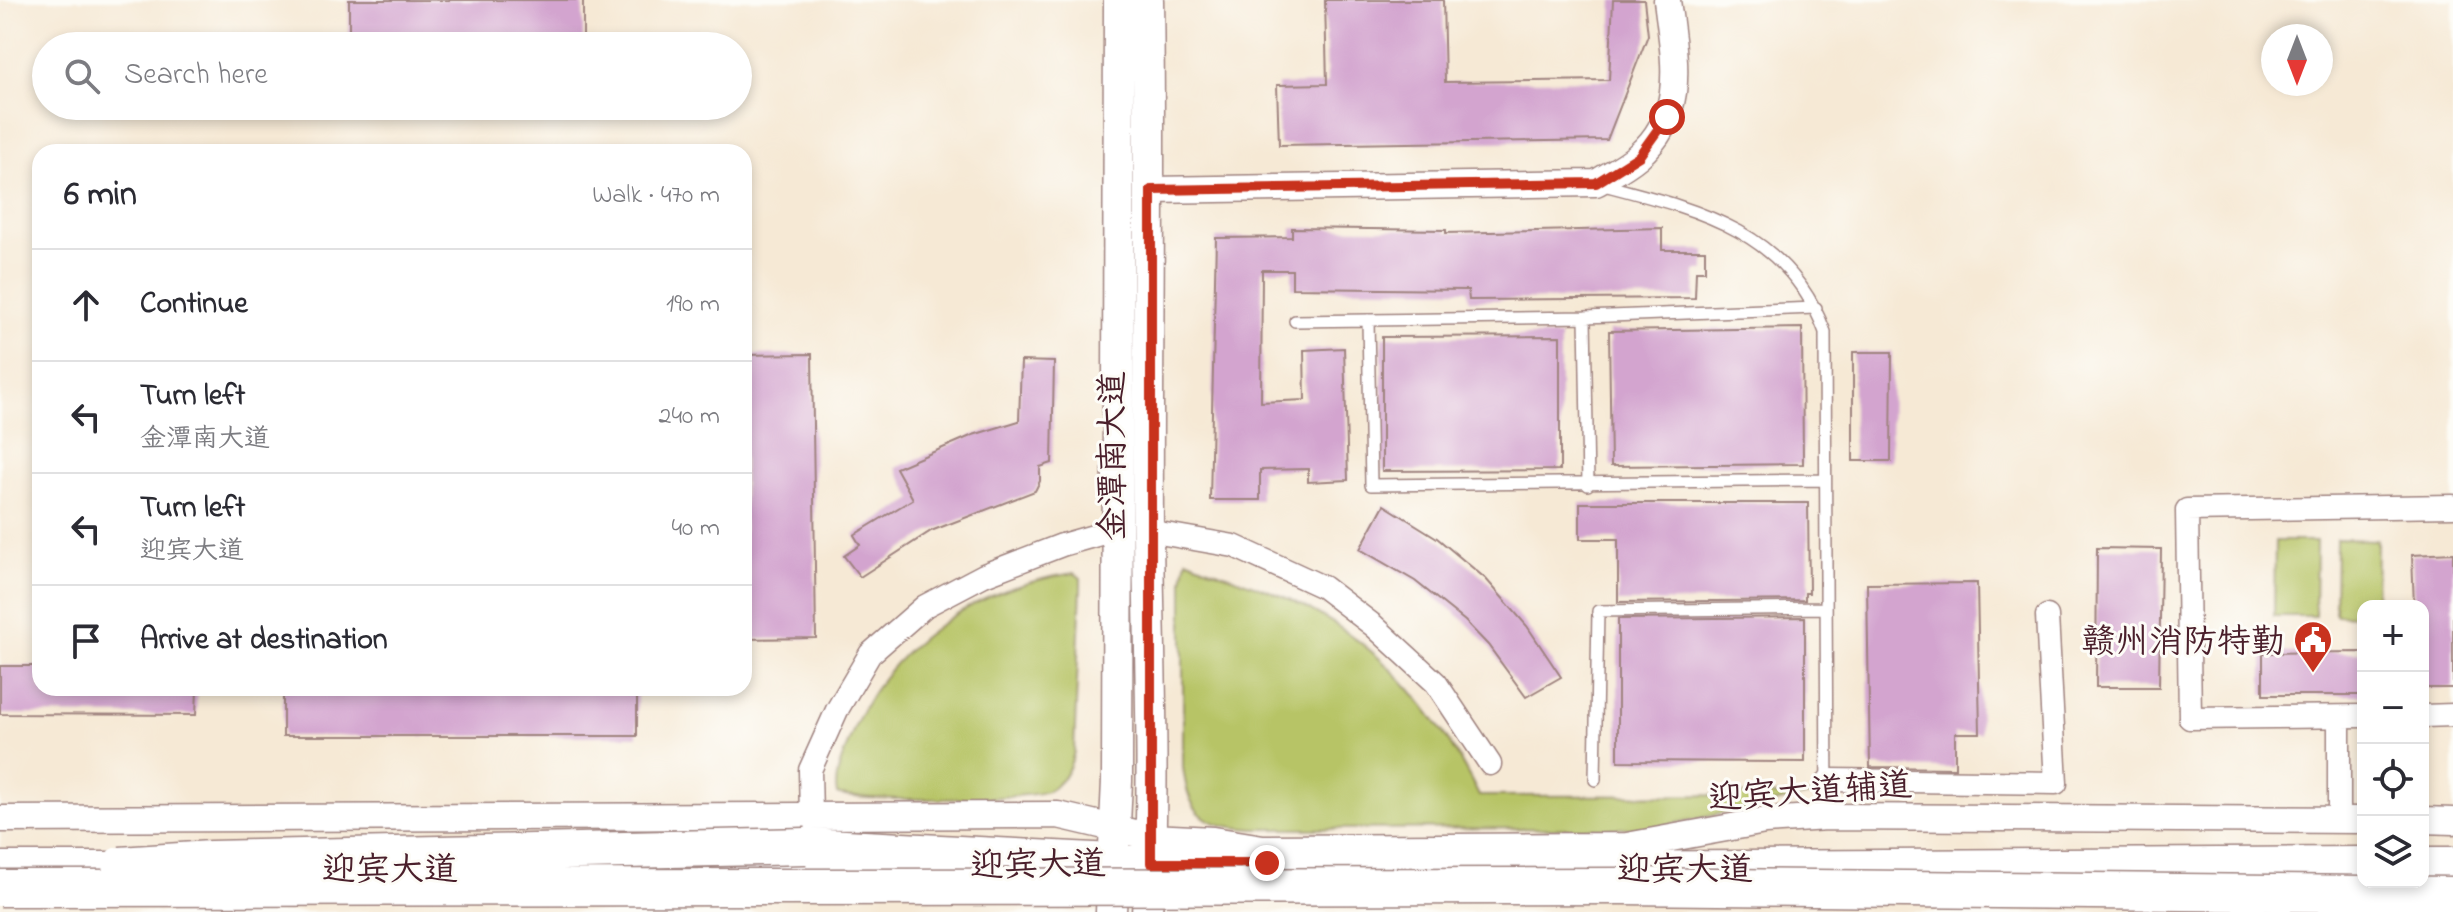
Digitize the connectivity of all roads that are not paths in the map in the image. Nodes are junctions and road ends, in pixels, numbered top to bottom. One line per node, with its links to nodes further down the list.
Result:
1 (1119, 0): 13 (main road, 金潭南大道)
2 (1148, 0): 5 (main road, 金潭南大道)
3 (1667, 0): 4 (street)
4 (1596, 183): 5 (street); 6 (lane)
5 (1151, 190): 14 (main road, 金潭南大道)
6 (1816, 308): 7 (lane); 10 (lane)
7 (1585, 317): 8 (lane); 11 (lane)
8 (1368, 320): 9 (lane); 11 (lane)
9 (1295, 321)
10 (1825, 480): 11 (lane); 15 (lane)
11 (1588, 485)
12 (2453, 506): 20 (street)
13 (1118, 529): 29 (street); 30 (main road, 金潭南大道)
14 (1148, 531): 21 (street); 31 (main road, 金潭南大道)
15 (1826, 608): 22 (lane); 23 (lane)
16 (2047, 616): 23 (street)
17 (2453, 715): 19 (street)
18 (2357, 716): 20 (street)
19 (2429, 716)
20 (2339, 717): 26 (street)
21 (1490, 764)
22 (1595, 780)
23 (1829, 780): 24 (lane)
24 (1827, 817): 26 (street, 迎宾大道辅道); 31 (street, 迎宾大道辅道)
25 (0, 819): 29 (street)
26 (2351, 820)
27 (2429, 820): 28 (street)
28 (2453, 821)
29 (809, 832): 30 (highway); 35 (highway, bridge)
30 (1113, 846): 31 (main road, 迎宾大道); 35 (main road, 迎宾大道); 38 (main road, 金潭南大道)
31 (1152, 850): 32 (main road, 迎宾大道); 39 (main road, 金潭南大道)
32 (2357, 864)
33 (2429, 864): 34 (main road)
34 (2453, 864)
35 (0, 871)
36 (0, 888): 37 (highway, bridge)
37 (2453, 895)
38 (1111, 912)
39 (1147, 912)

